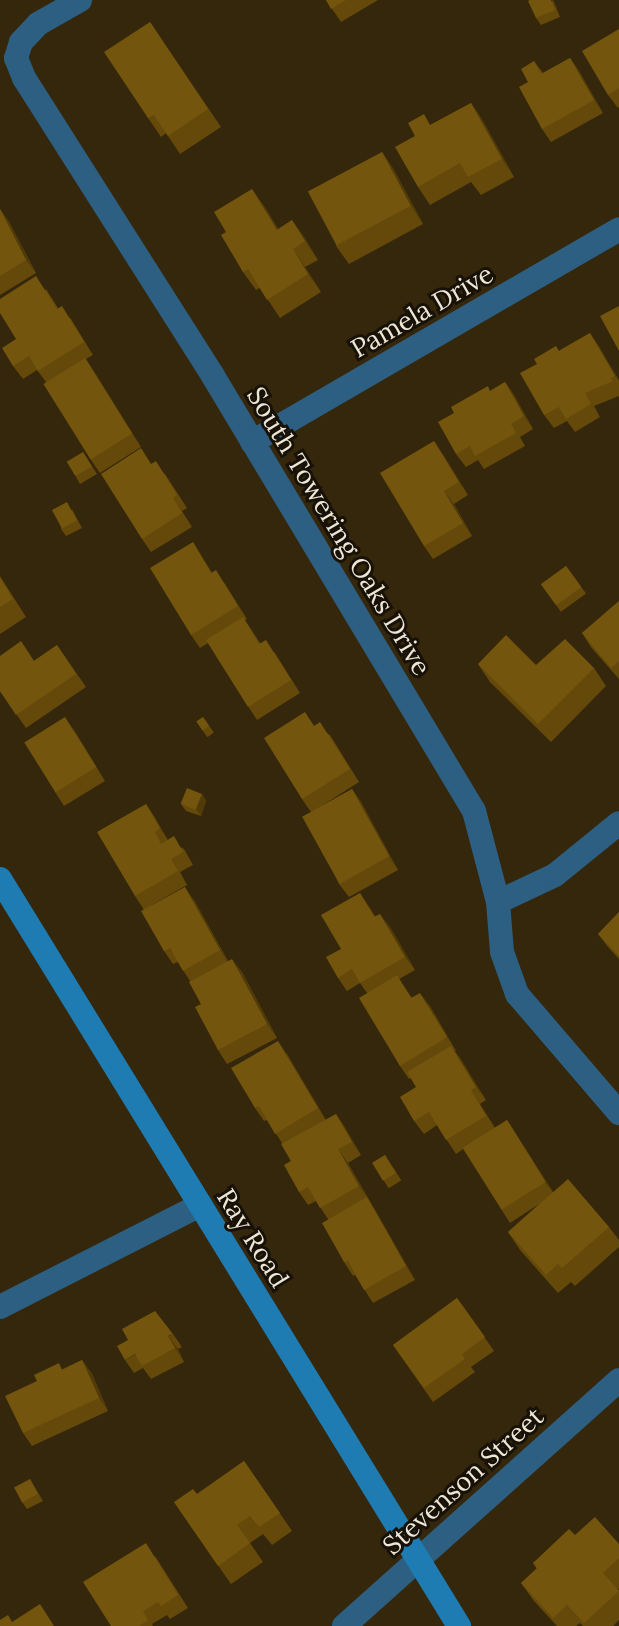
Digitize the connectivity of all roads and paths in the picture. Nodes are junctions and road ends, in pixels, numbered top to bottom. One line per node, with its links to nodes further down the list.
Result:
1 (77, 2): 3 (street, South Towering Oaks Drive)
2 (619, 229): 3 (street, Pamela Drive)
3 (252, 442): 6 (street, South Towering Oaks Drive)
4 (619, 823): 6 (street)
5 (0, 879): 8 (street, Ray Road)
6 (498, 902): 7 (street, South Towering Oaks Drive)
7 (619, 1113)
8 (200, 1205): 9 (street); 11 (street, Ray Road)
9 (0, 1307)
10 (619, 1380): 11 (street, Stevenson Street)
11 (418, 1558): 12 (street, Stevenson Street); 13 (street, Ray Road)
12 (344, 1626)
13 (459, 1626)

